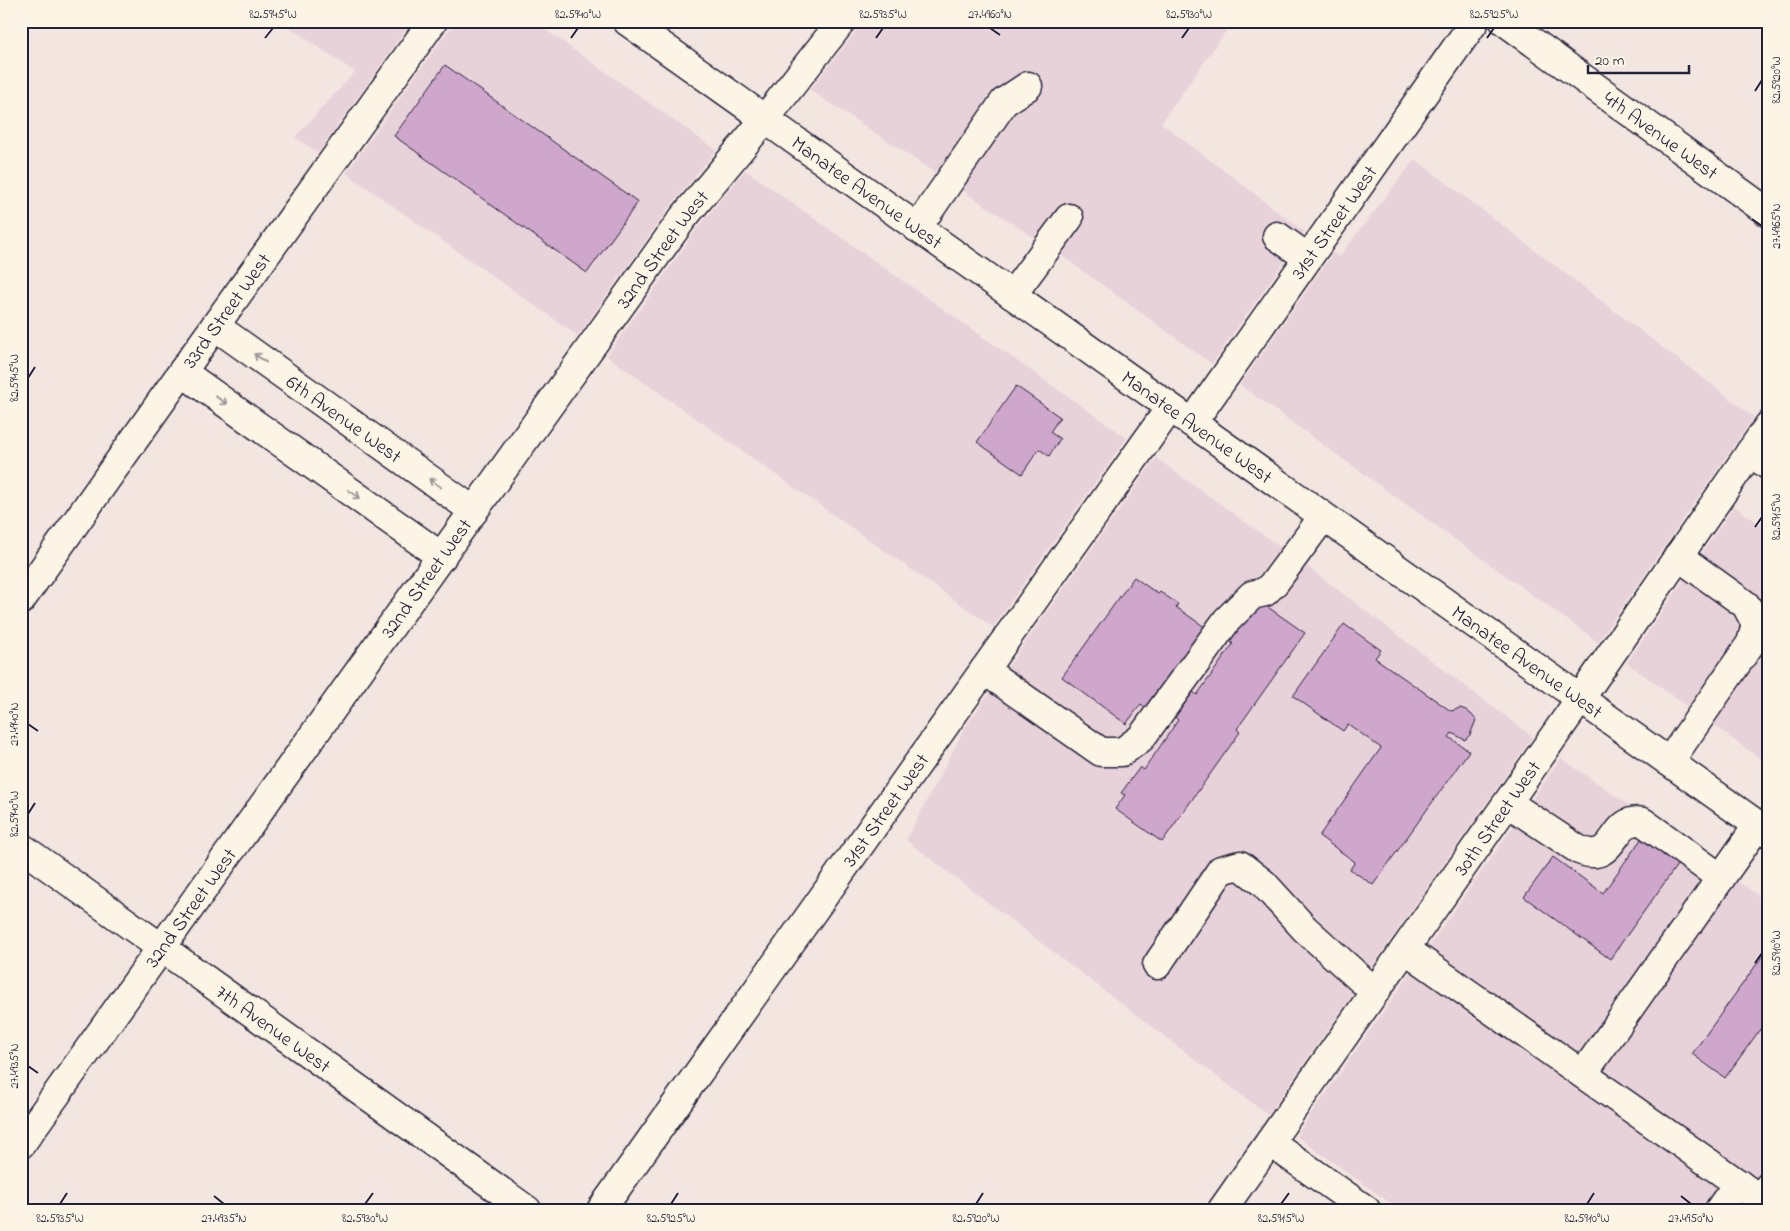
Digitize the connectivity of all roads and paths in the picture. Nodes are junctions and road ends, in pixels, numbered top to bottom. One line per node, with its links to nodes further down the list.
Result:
1 (433, 21): 14 (street, 33rd Street West)
2 (627, 21): 7 (street, Manatee Avenue West)
3 (842, 21): 7 (street, 32nd Street West)
4 (1475, 21): 12 (street, 31st Street West)
5 (1504, 21): 8 (street, 4th Avenue West)
6 (1028, 86): 10 (street)
7 (765, 119): 10 (street, Manatee Avenue West); 19 (street, 32nd Street West)
8 (1769, 213)
9 (1069, 218): 13 (street)
10 (917, 228): 13 (street, Manatee Avenue West)
11 (1277, 236): 12 (street)
12 (1308, 258): 16 (street, 31st Street West)
13 (1012, 295): 16 (street, Manatee Avenue West)
14 (215, 326): 15 (street, 33rd Street West); 19 (street, 6th Avenue West, one-way to 14)
15 (182, 372): 22 (street, one-way to 22); 23 (street, 33rd Street West)
16 (1181, 416): 20 (street, Manatee Avenue West); 24 (street, 31st Street West)
17 (1769, 426): 18 (street, 30th Street West)
18 (1759, 459): 21 (street, 30th Street West)
19 (474, 511): 22 (street, 32nd Street West)
20 (1323, 517): 24 (street); 25 (street, Manatee Avenue West)
21 (1678, 556): 25 (street, 30th Street West); 26 (street)
22 (442, 557): 31 (street, 32nd Street West)
23 (21, 600)
24 (984, 670): 41 (street, 31st Street West)
25 (1580, 699): 26 (street, Manatee Avenue West); 27 (street, 30th Street West)
26 (1669, 762): 28 (street, Manatee Avenue West)
27 (1508, 803): 30 (street); 32 (street, 30th Street West)
28 (1764, 829): 30 (street)
29 (21, 847): 31 (street, 7th Avenue West)
30 (1721, 878): 35 (street)
31 (162, 948): 37 (street, 32nd Street West); 40 (street, 7th Avenue West)
32 (1405, 949): 34 (street, 30th Street West); 35 (street)
33 (1157, 966): 34 (street)
34 (1375, 992): 36 (street, 30th Street West)
35 (1583, 1074): 38 (street)
36 (1270, 1142): 42 (street, 30th Street West); 43 (street)
37 (21, 1144)
38 (1738, 1184): 39 (street); 44 (street)
39 (1769, 1186)
40 (527, 1210)
41 (601, 1210)
42 (1222, 1210)
43 (1366, 1210)
44 (1719, 1210)

